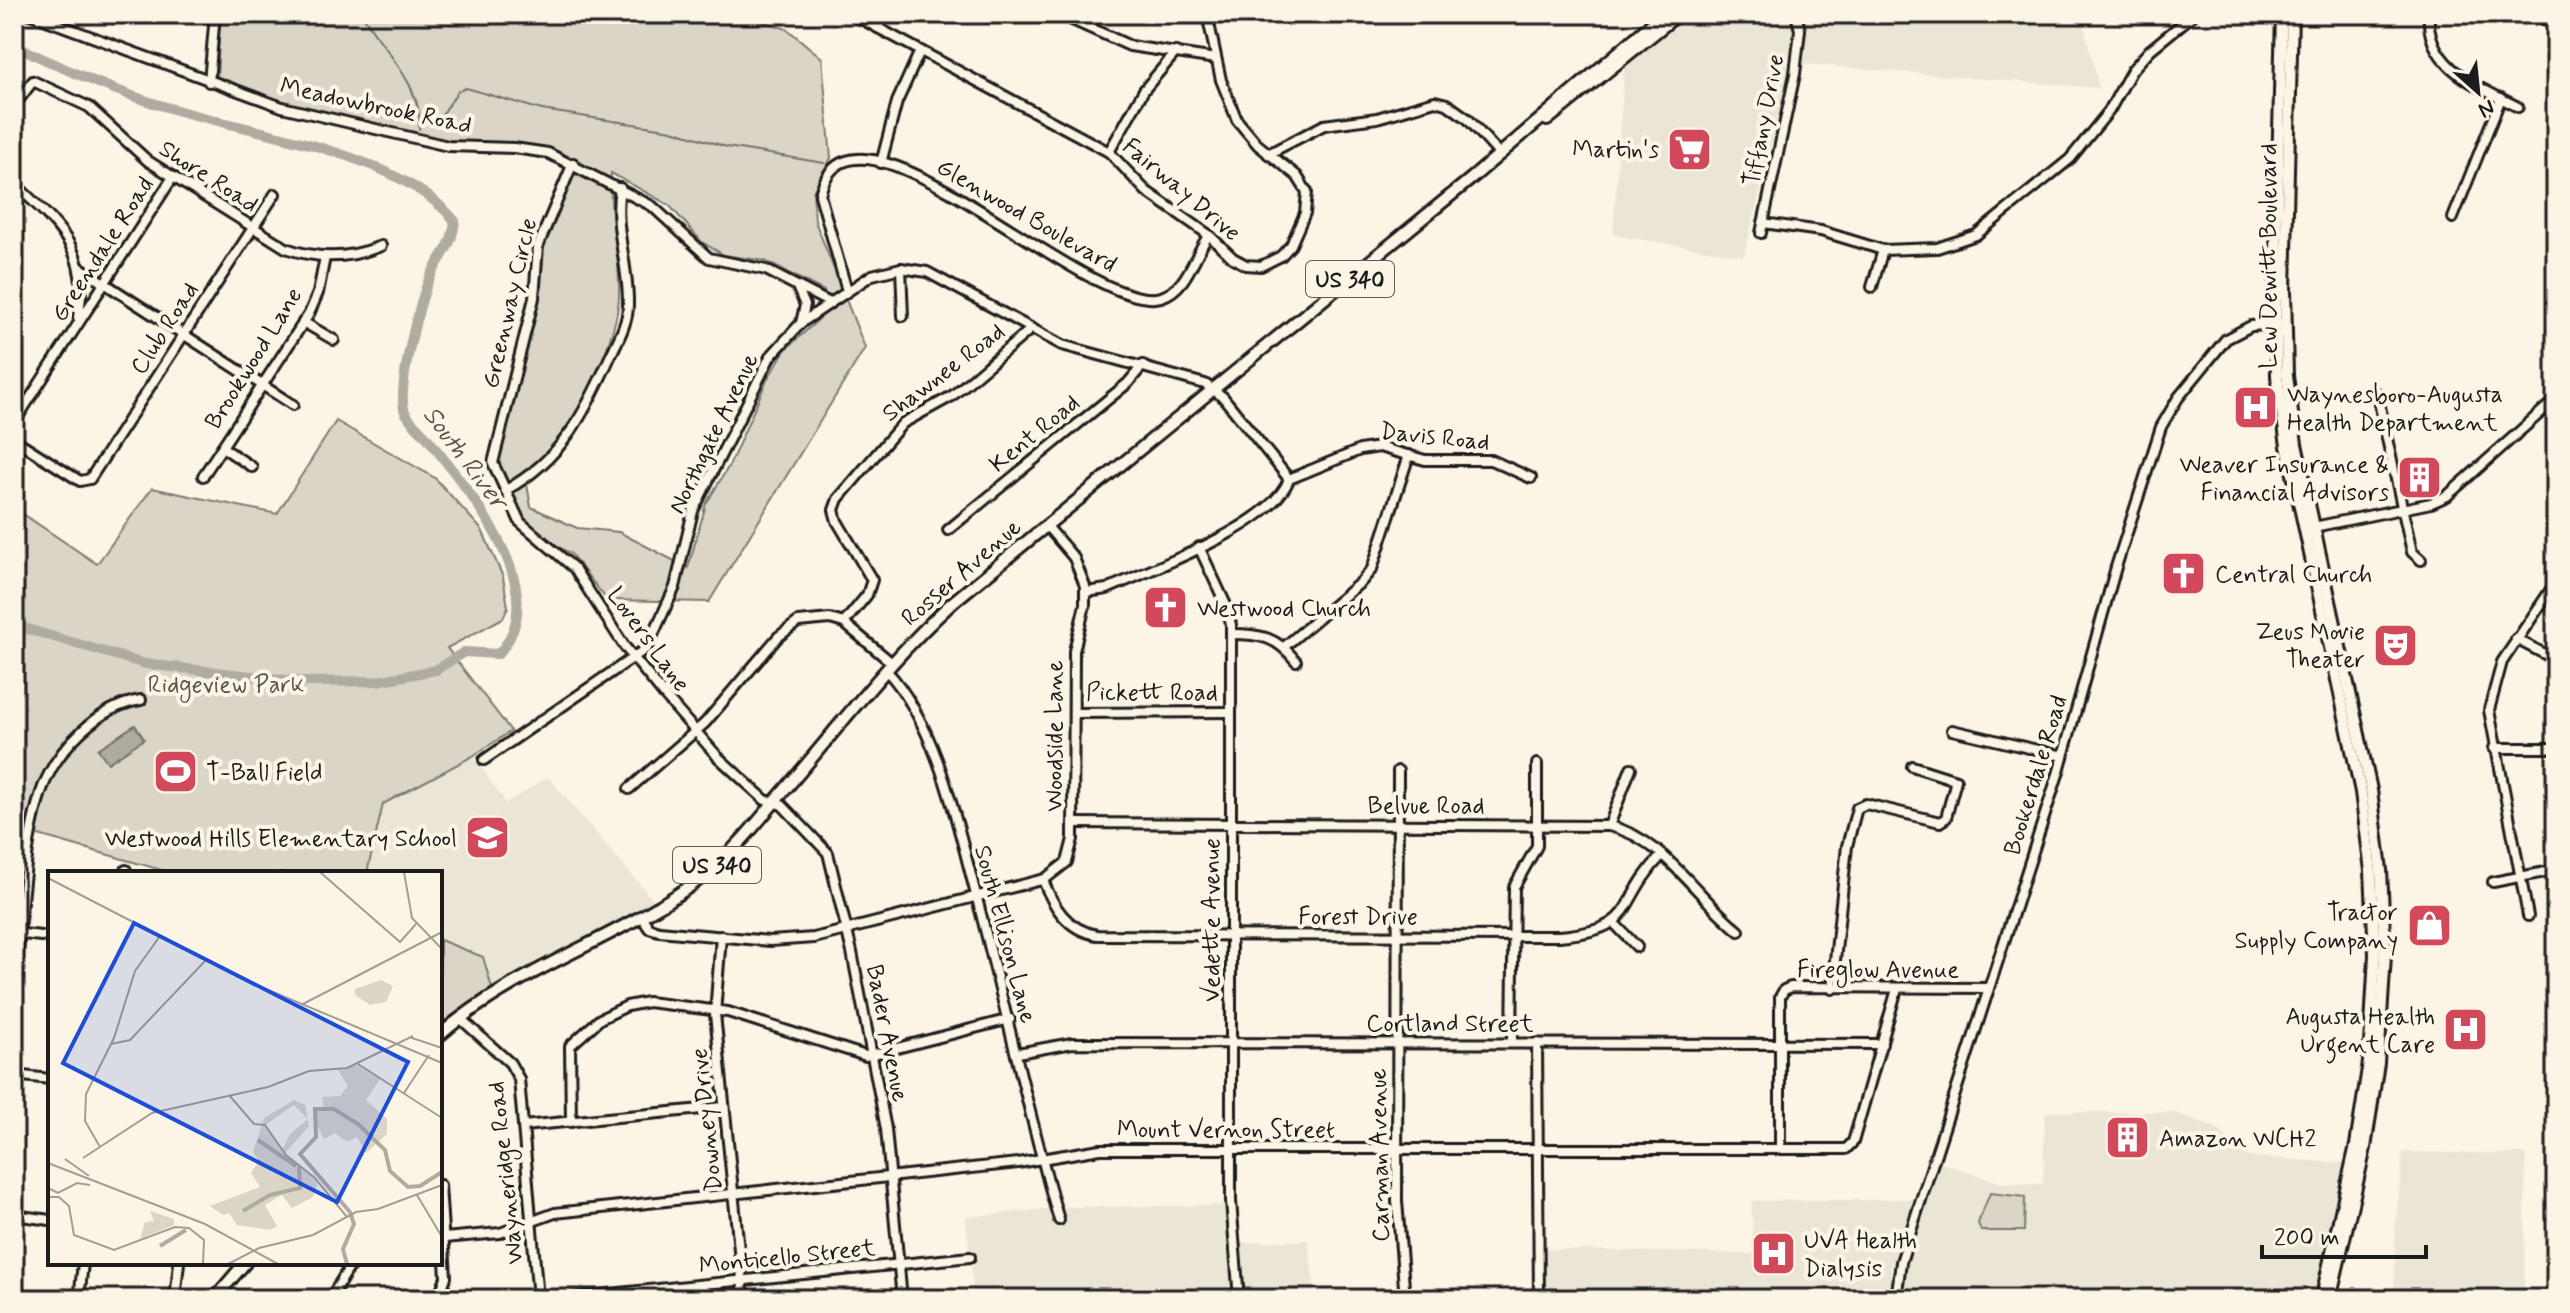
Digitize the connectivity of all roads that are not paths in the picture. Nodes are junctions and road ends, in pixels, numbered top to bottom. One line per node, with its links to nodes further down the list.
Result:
1 (30, 14): 20 (street, Meadowbrook Road)
2 (215, 14): 20 (street)
3 (852, 14): 16 (street, Fairway Drive)
4 (884, 14): 16 (street)
5 (1059, 14): 18 (street)
6 (1207, 14): 19 (street, Fairway Drive)
7 (1663, 14): 24 (main road, Rosser Avenue / US 340)
8 (1678, 14): 24 (main road, Rosser Avenue / US 340)
9 (1796, 14): 35 (street, Tiffany Drive)
10 (2194, 14): 40 (street)
11 (2282, 14): 53 (main road, Lew Dewitt Boulevard)
12 (2292, 14): 53 (main road, Lew Dewitt Boulevard)
13 (2429, 14): 21 (street)
14 (2537, 14): 15 (street)
15 (2556, 27)
16 (878, 28): 17 (street, Fairway Drive)
17 (920, 51): 25 (street, Fairway Drive); 29 (street)
18 (1176, 52): 19 (street); 25 (street)
19 (1216, 59): 26 (street, Fairway Drive)
20 (209, 82): 28 (street, Meadowbrook Road)
21 (2501, 98): 23 (street); 34 (street)
22 (14, 106): 30 (street, Shore Road)
23 (2518, 107)
24 (1518, 139): 27 (main road, Rosser Avenue / US 340)
25 (1109, 152): 38 (street, Fairway Drive)
26 (1268, 154): 27 (street); 38 (street, Fairway Drive)
27 (1500, 155): 59 (main road, Rosser Avenue / US 340)
28 (573, 163): 32 (street, Meadowbrook Road); 71 (street, Greenway Circle)
29 (881, 163): 38 (street, Glenwood Boulevard); 47 (street, Glenwood Boulevard)
30 (173, 177): 36 (street, Shore Road); 44 (street, Greendale Road)
31 (14, 183): 42 (street)
32 (620, 188): 45 (street, Meadowbrook Road); 71 (street)
33 (275, 194): 36 (street, Club Road)
34 (2453, 218)
35 (1763, 223): 37 (street, Tiffany Drive); 40 (street)
36 (252, 228): 41 (street, Shore Road); 55 (street, Club Road)
37 (1761, 233)
38 (1209, 235)
39 (381, 246): 41 (street, Shore Road)
40 (1883, 250): 46 (street)
41 (325, 257): 50 (street, Brookwood Lane)
42 (81, 268): 44 (street); 51 (street)
43 (901, 268): 47 (street, Northgate Avenue); 49 (street); 54 (street)
44 (103, 282): 51 (street, Greendale Road); 55 (street)
45 (796, 286): 48 (street, Meadowbrook Road); 52 (street)
46 (1872, 287)
47 (847, 291): 48 (street, Northgate Avenue)
48 (830, 303): 52 (street, Northgate Avenue)
49 (903, 316)
50 (303, 322): 56 (street); 58 (street, Brookwood Lane)
51 (77, 323): 63 (street, Greendale Road)
52 (801, 323): 84 (street, Northgate Avenue)
53 (2280, 324): 74 (main road, Lew Dewitt Boulevard); 95 (street, Bookerdale Road)
54 (1031, 329): 57 (street); 80 (street, Shawnee Road)
55 (184, 334): 58 (street); 64 (street, Club Road)
56 (334, 340)
57 (1143, 365): 59 (street); 75 (street, Kent Road)
58 (263, 385): 62 (street); 65 (street, Brookwood Lane)
59 (1213, 389): 70 (street); 73 (main road, Rosser Avenue / US 340)
60 (2377, 393): 72 (street)
61 (2556, 399): 72 (street)
62 (293, 405)
63 (14, 423)
64 (14, 439)
65 (222, 447): 67 (street); 68 (street, Brookwood Lane)
66 (1409, 455): 69 (street, Davis Road); 70 (street, Davis Road); 83 (street)
67 (252, 467)
68 (203, 476)
69 (1531, 478)
70 (1289, 479): 76 (street, Davis Road)
71 (506, 490): 84 (street, Lovers Lane)
72 (2402, 509): 74 (street); 77 (street)
73 (1046, 525): 79 (street); 87 (main road, Rosser Avenue / US 340)
74 (2310, 527): 180 (main road, Lew Dewitt Boulevard)
75 (948, 530)
76 (1199, 547): 79 (street, Davis Road); 81 (street, Vedette Avenue)
77 (2421, 560)
78 (2556, 582): 82 (street)
79 (1086, 592): 90 (street, Woodside Lane)
80 (844, 623): 87 (street, South Ellison Lane); 92 (street)
81 (1231, 634): 83 (street); 89 (street, Vedette Avenue)
82 (2516, 639): 85 (street); 93 (street)
83 (1284, 647): 86 (street)
84 (634, 657): 92 (street, Lovers Lane); 96 (street, Northgate Avenue)
85 (2556, 660)
86 (1296, 661)
87 (889, 666): 102 (main road, Rosser Avenue / US 340); 113 (street, South Ellison Lane)
88 (141, 700): 119 (street)
89 (1231, 712): 90 (street, Pickett Road); 104 (street, Vedette Avenue)
90 (1074, 713): 103 (street, Woodside Lane)
91 (1952, 730): 95 (street)
92 (696, 732): 101 (street); 102 (street, Lovers Lane)
93 (2494, 748): 94 (street); 110 (street)
94 (2556, 748)
95 (2063, 756): 126 (street, Bookerdale Road)
96 (484, 760)
97 (1537, 764): 106 (street)
98 (1912, 766): 127 (street)
99 (1631, 768): 107 (street)
100 (1398, 771): 105 (street, Carman Avenue)
101 (629, 789)
102 (773, 803): 114 (main road, Rosser Avenue / US 340); 117 (street, Bader Avenue)
103 (1073, 823): 104 (street, Belvue Road); 111 (street, Woodside Lane)
104 (1231, 824): 105 (street, Belvue Road); 120 (street, Vedette Avenue)
105 (1397, 825): 106 (street, Belvue Road); 121 (street, Carman Avenue)
106 (1538, 825): 107 (street, Belvue Road); 123 (street)
107 (1609, 826): 108 (street, Belvue Road)
108 (1662, 855): 116 (street); 118 (street, Belvue Road)
109 (2556, 870): 110 (street)
110 (2520, 877): 112 (street); 115 (street)
111 (1043, 880): 113 (street); 120 (street, Forest Drive)
112 (2493, 882)
113 (976, 895): 117 (street); 132 (street, South Ellison Lane)
114 (641, 916): 122 (street); 131 (main road, Rosser Avenue / US 340)
115 (2528, 916)
116 (1614, 923): 123 (street, Forest Drive); 125 (street)
117 (847, 930): 122 (street); 141 (street, Bader Avenue)
118 (1739, 931)
119 (17, 934): 124 (street); 129 (street)
120 (1231, 935): 121 (street, Forest Drive); 134 (street, Vedette Avenue)
121 (1397, 935): 123 (street, Forest Drive); 137 (street, Carman Avenue)
122 (721, 936): 130 (street, Downey Drive)
123 (1512, 936): 135 (street)
124 (48, 937)
125 (1637, 947)
126 (1988, 988): 128 (street, Fireglow Avenue); 179 (street, Bookerdale Road)
127 (1832, 989): 128 (street, Fireglow Avenue); 138 (street, Fireglow Avenue)
128 (1897, 989): 139 (street, Mount Vernon Street)
129 (14, 1001)
130 (715, 1009): 141 (street); 144 (street, Downey Drive); 145 (street)
131 (460, 1018): 133 (main road, Rosser Avenue / US 340); 146 (street, Wayneridge Road)
132 (1010, 1019): 140 (street, South Ellison Lane); 141 (street)
133 (442, 1033)
134 (1231, 1043): 137 (street, Cortland Street); 140 (street, Cortland Street); 147 (street, Vedette Avenue)
135 (1512, 1043): 136 (street, Cortland Street); 137 (street, Cortland Street)
136 (1537, 1043): 138 (street, Cortland Street); 149 (street)
137 (1398, 1044): 148 (street, Carman Avenue)
138 (1781, 1044): 139 (street, Cortland Street); 150 (street, Fireglow Avenue)
139 (1882, 1044): 150 (street, Mount Vernon Street)
140 (1018, 1053): 151 (street, South Ellison Lane)
141 (872, 1056): 152 (street, Bader Avenue)
142 (14, 1075): 143 (street)
143 (48, 1079)
144 (723, 1107): 145 (street); 153 (street, Downey Drive)
145 (571, 1122): 146 (street)
146 (523, 1126): 158 (street, Wayneridge Road)
147 (1231, 1148): 148 (street, Mount Vernon Street); 151 (street, Mount Vernon Street); 176 (street, Vedette Avenue)
148 (1397, 1149): 149 (street, Mount Vernon Street); 177 (street, Carman Avenue)
149 (1537, 1149): 150 (street, Mount Vernon Street); 178 (street)
150 (1780, 1149)
151 (1041, 1159): 152 (street, Mount Vernon Street); 157 (street, South Ellison Lane)
152 (891, 1177): 153 (street, Mount Vernon Street); 161 (street, Bader Avenue)
153 (733, 1194): 158 (street, Mount Vernon Street); 166 (street, Downey Drive)
154 (442, 1212): 159 (street)
155 (14, 1215): 156 (street)
156 (48, 1220)
157 (1059, 1220)
158 (532, 1221): 159 (street, Mount Vernon Street); 172 (street, Wayneridge Road)
159 (444, 1238): 171 (street)
160 (970, 1257): 161 (street, Monticello Street)
161 (898, 1264): 166 (street, Monticello Street); 175 (street, Bader Avenue)
162 (83, 1265): 167 (street)
163 (179, 1265): 168 (street)
164 (243, 1265): 169 (main road)
165 (351, 1265): 170 (street)
166 (742, 1281): 173 (street, Monticello Street); 174 (street, Downey Drive)
167 (79, 1299)
168 (175, 1299)
169 (214, 1299)
170 (330, 1299)
171 (438, 1299)
172 (538, 1299)
173 (560, 1299)
174 (744, 1299)
175 (902, 1299)
176 (1239, 1299)
177 (1405, 1299)
178 (1539, 1299)
179 (1896, 1299)
180 (2328, 1299)

